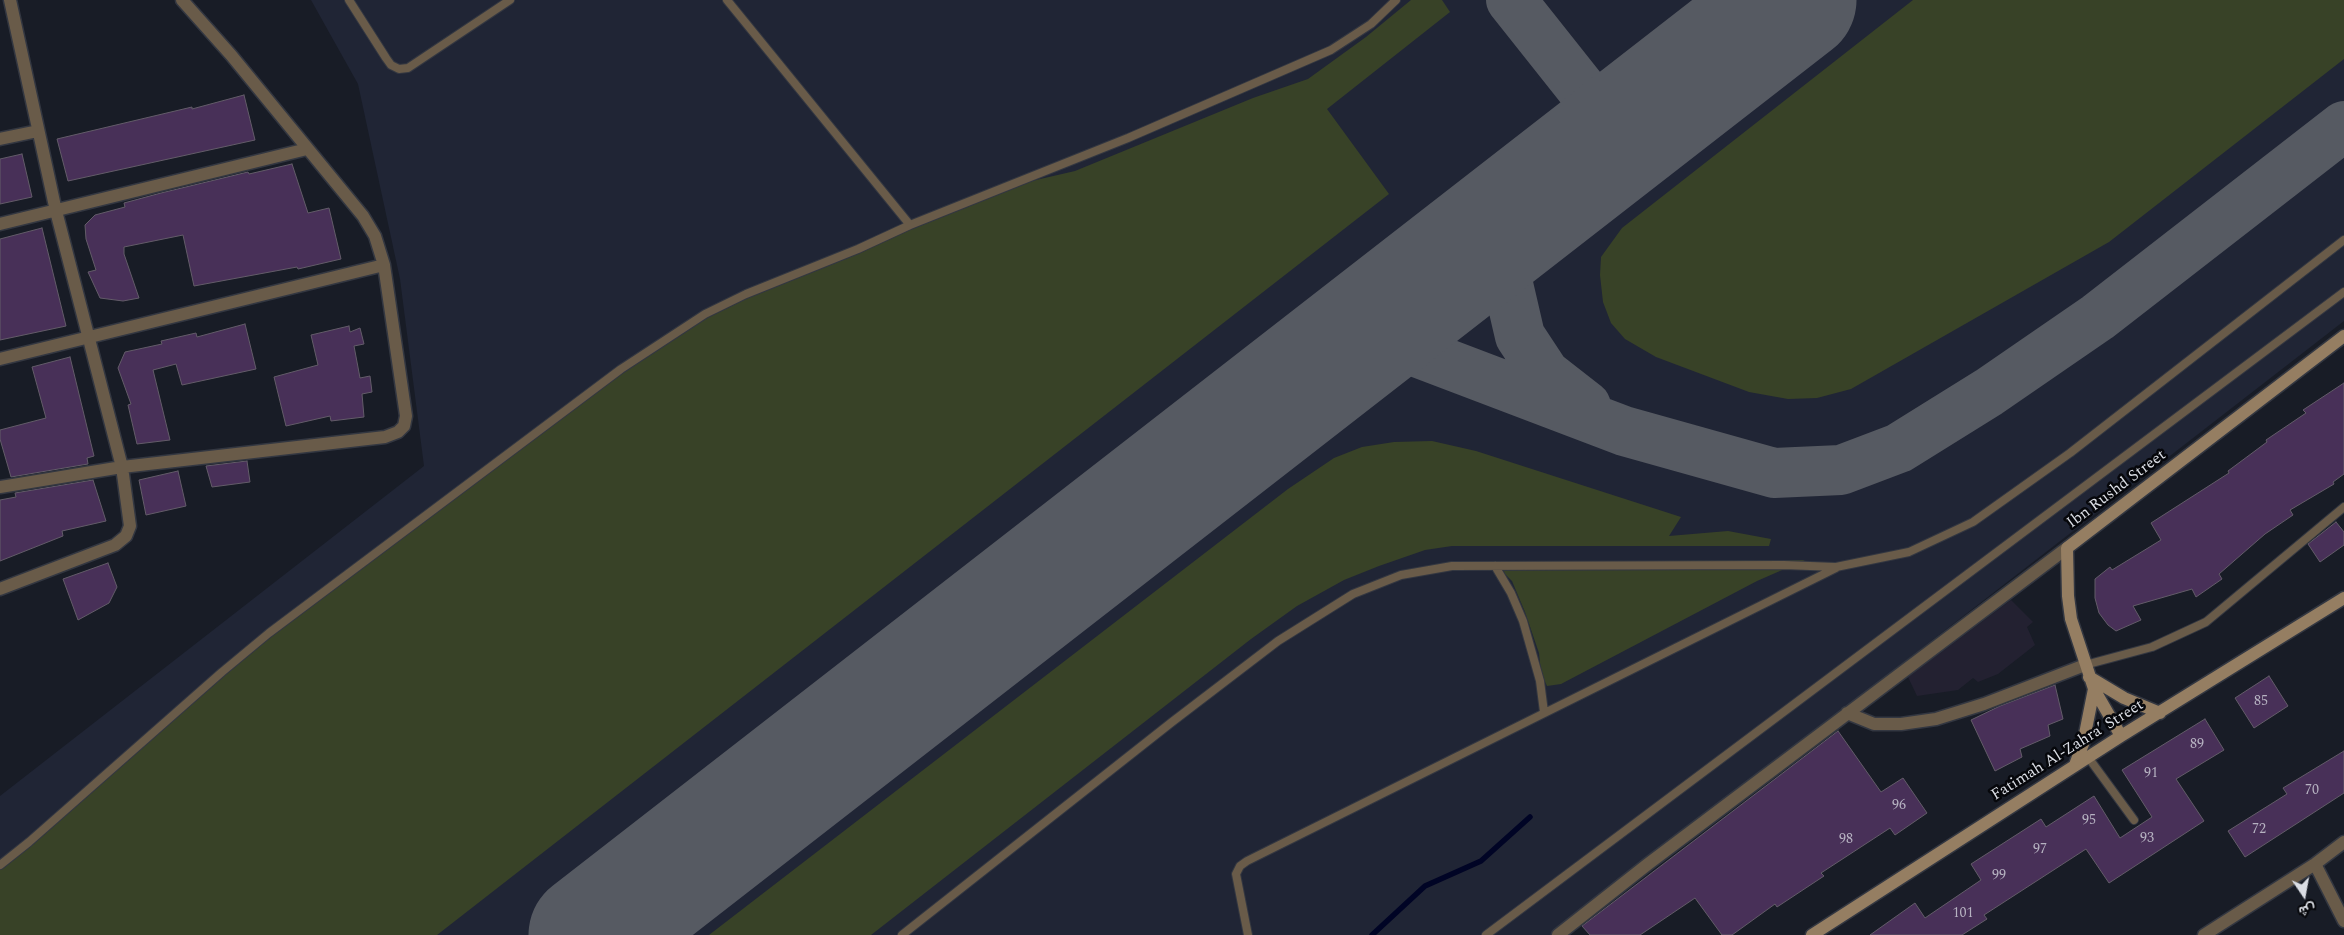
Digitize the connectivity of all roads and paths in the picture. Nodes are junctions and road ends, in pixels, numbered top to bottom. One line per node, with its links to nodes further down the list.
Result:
1 (10, 0): 7 (street)
2 (182, 0): 9 (street)
3 (349, 0): 4 (lane)
4 (510, 0)
5 (726, 0): 12 (lane)
6 (1396, 0): 12 (lane)
7 (38, 131): 8 (street); 10 (street)
8 (0, 139)
9 (307, 149): 10 (street); 14 (street)
10 (56, 211): 11 (street); 16 (street)
11 (0, 224)
12 (910, 224): 37 (lane)
13 (2344, 240): 24 (lane)
14 (384, 264): 16 (street); 19 (street)
15 (2344, 292): 41 (lane)
16 (88, 336): 18 (street); 19 (street)
17 (2344, 336): 22 (street, Ibn Rushd Street)
18 (0, 359)
19 (122, 466): 20 (street); 25 (street)
20 (0, 487)
21 (2344, 507): 27 (lane)
22 (2067, 548): 27 (street, Ibn Rushd Street); 29 (street)
23 (1495, 566): 24 (lane); 28 (lane); 39 (lane)
24 (1836, 567): 28 (lane)
25 (0, 589)
26 (2344, 598): 30 (street, Fatimah Al-Zahra’ Street)
27 (2089, 677): 29 (street); 30 (street); 31 (street, Ibn Rushd Street); 33 (street)
28 (1544, 712): 40 (lane)
29 (1847, 713): 42 (street)
30 (2160, 713): 31 (street, Fatimah Al-Zahra’ Street)
31 (2121, 736): 32 (street, Fatimah Al-Zahra’ Street)
32 (2088, 757): 33 (street, Fatimah Al-Zahra’ Street); 34 (lane)
33 (2075, 765): 43 (street, Fatimah Al-Zahra’ Street)
34 (2134, 820)
35 (2344, 842): 36 (street)
36 (2315, 864): 38 (street); 44 (street)
37 (0, 865)
38 (2344, 920)
39 (902, 935)
40 (1248, 935)
41 (1486, 935)
42 (1558, 935)
43 (1812, 935)
44 (2204, 935)

